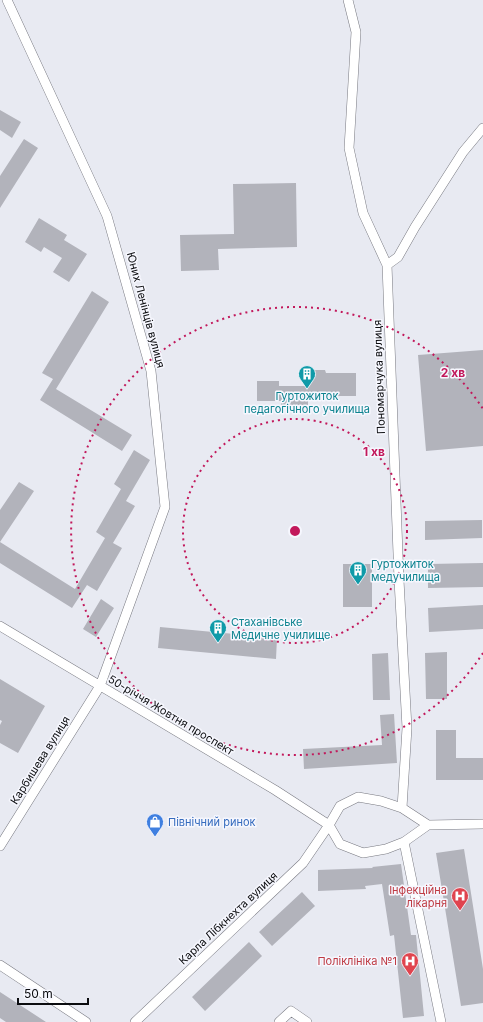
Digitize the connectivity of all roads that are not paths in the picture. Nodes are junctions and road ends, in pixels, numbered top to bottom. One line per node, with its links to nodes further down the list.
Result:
1 (348, 0): 4 (street, Пономарчука вулиця)
2 (8, 1): 6 (street, Юних Ленінців вулиця)
3 (483, 128): 4 (street)
4 (387, 265): 7 (street, Пономарчука вулиця)
5 (0, 626): 6 (street, 50-річчя Жовтня проспект)
6 (100, 686): 9 (street, 50-річчя Жовтня проспект); 12 (street, Карбишева вулиця)
7 (402, 808): 9 (street, Карла Лібкнехта вулиця); 10 (street, Карла Лібкнехта вулиця)
8 (483, 824): 10 (street)
9 (329, 825): 11 (street); 15 (street, Карла Лібкнехта вулиця)
10 (428, 825): 11 (street)
11 (404, 842): 18 (street)
12 (0, 846)
13 (0, 965): 14 (street)
14 (86, 1022)
15 (135, 1022)
16 (279, 1022): 17 (street)
17 (307, 1022)
18 (441, 1022)

